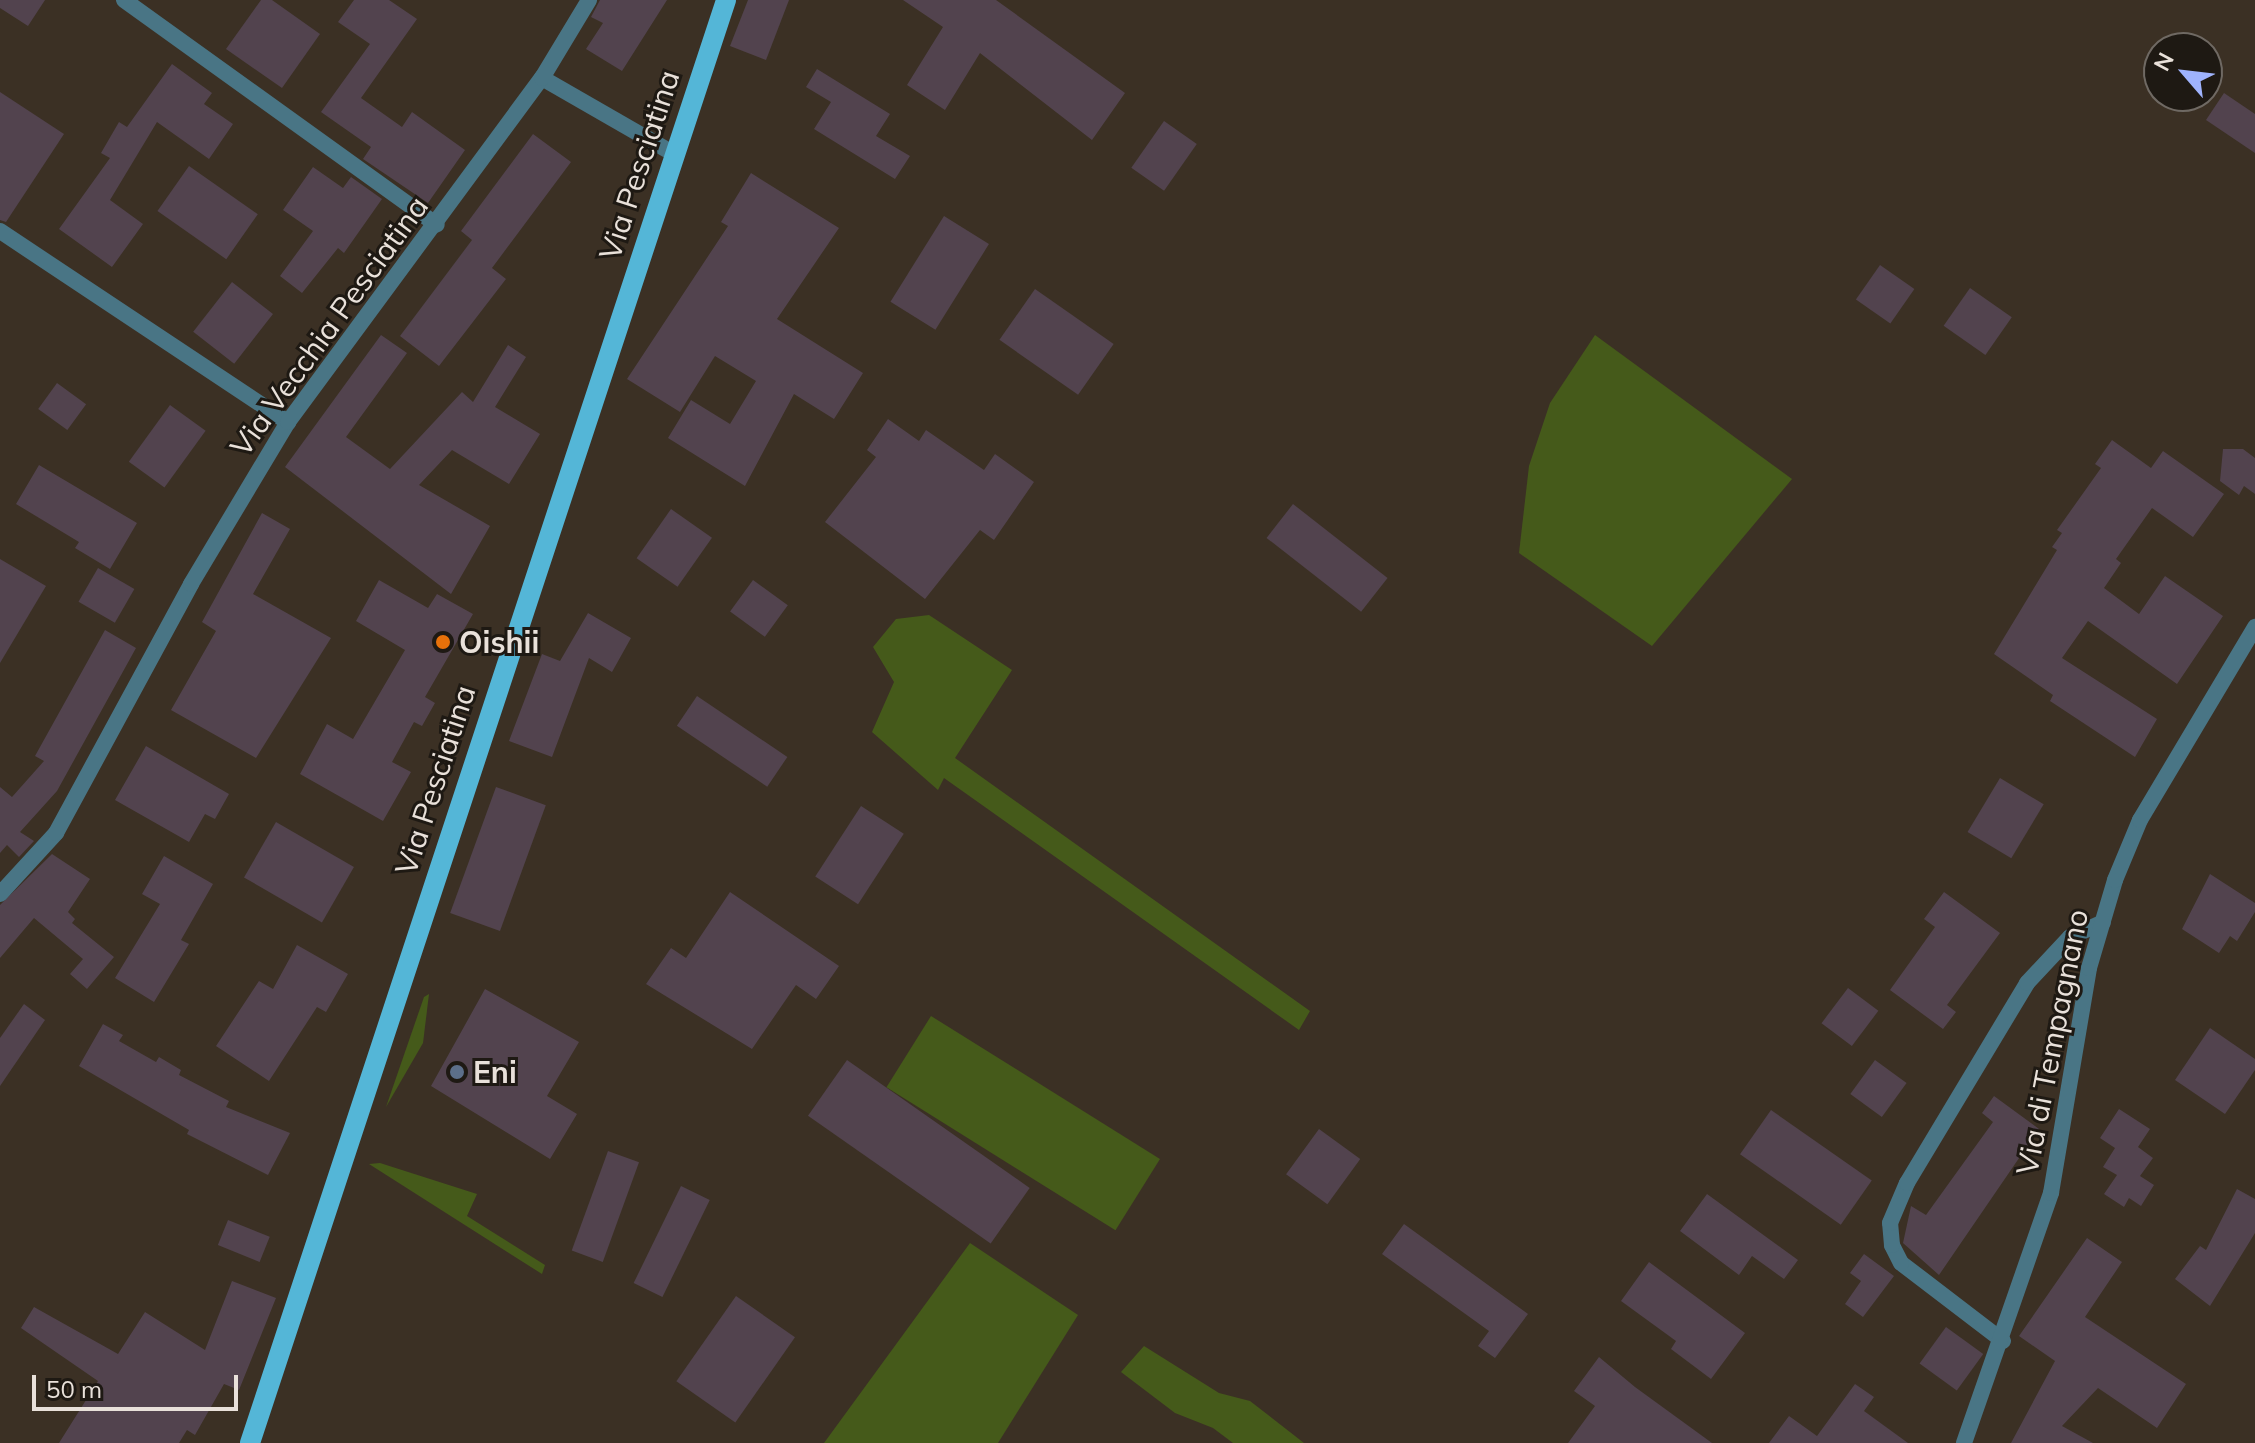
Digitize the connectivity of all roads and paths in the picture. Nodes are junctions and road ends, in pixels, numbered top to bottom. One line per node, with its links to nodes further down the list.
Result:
1 (124, 0): 6 (street)
2 (589, 0): 4 (street, Via Vecchia Pesciatina)
3 (726, 0): 5 (main road, Via Pesciatina)
4 (542, 78): 5 (street); 6 (street, Via Vecchia Pesciatina)
5 (674, 154): 13 (main road, Via Pesciatina)
6 (437, 225): 8 (street, Via Vecchia Pesciatina)
7 (0, 231): 8 (street)
8 (288, 422): 10 (street, Via Vecchia Pesciatina)
9 (2255, 627): 11 (street, Via di Tempagnano)
10 (0, 894)
11 (2103, 922): 12 (street, Via di Tempagnano); 12 (street)
12 (2003, 1341): 14 (street, Via di Tempagnano)
13 (250, 1443)
14 (1964, 1443)

